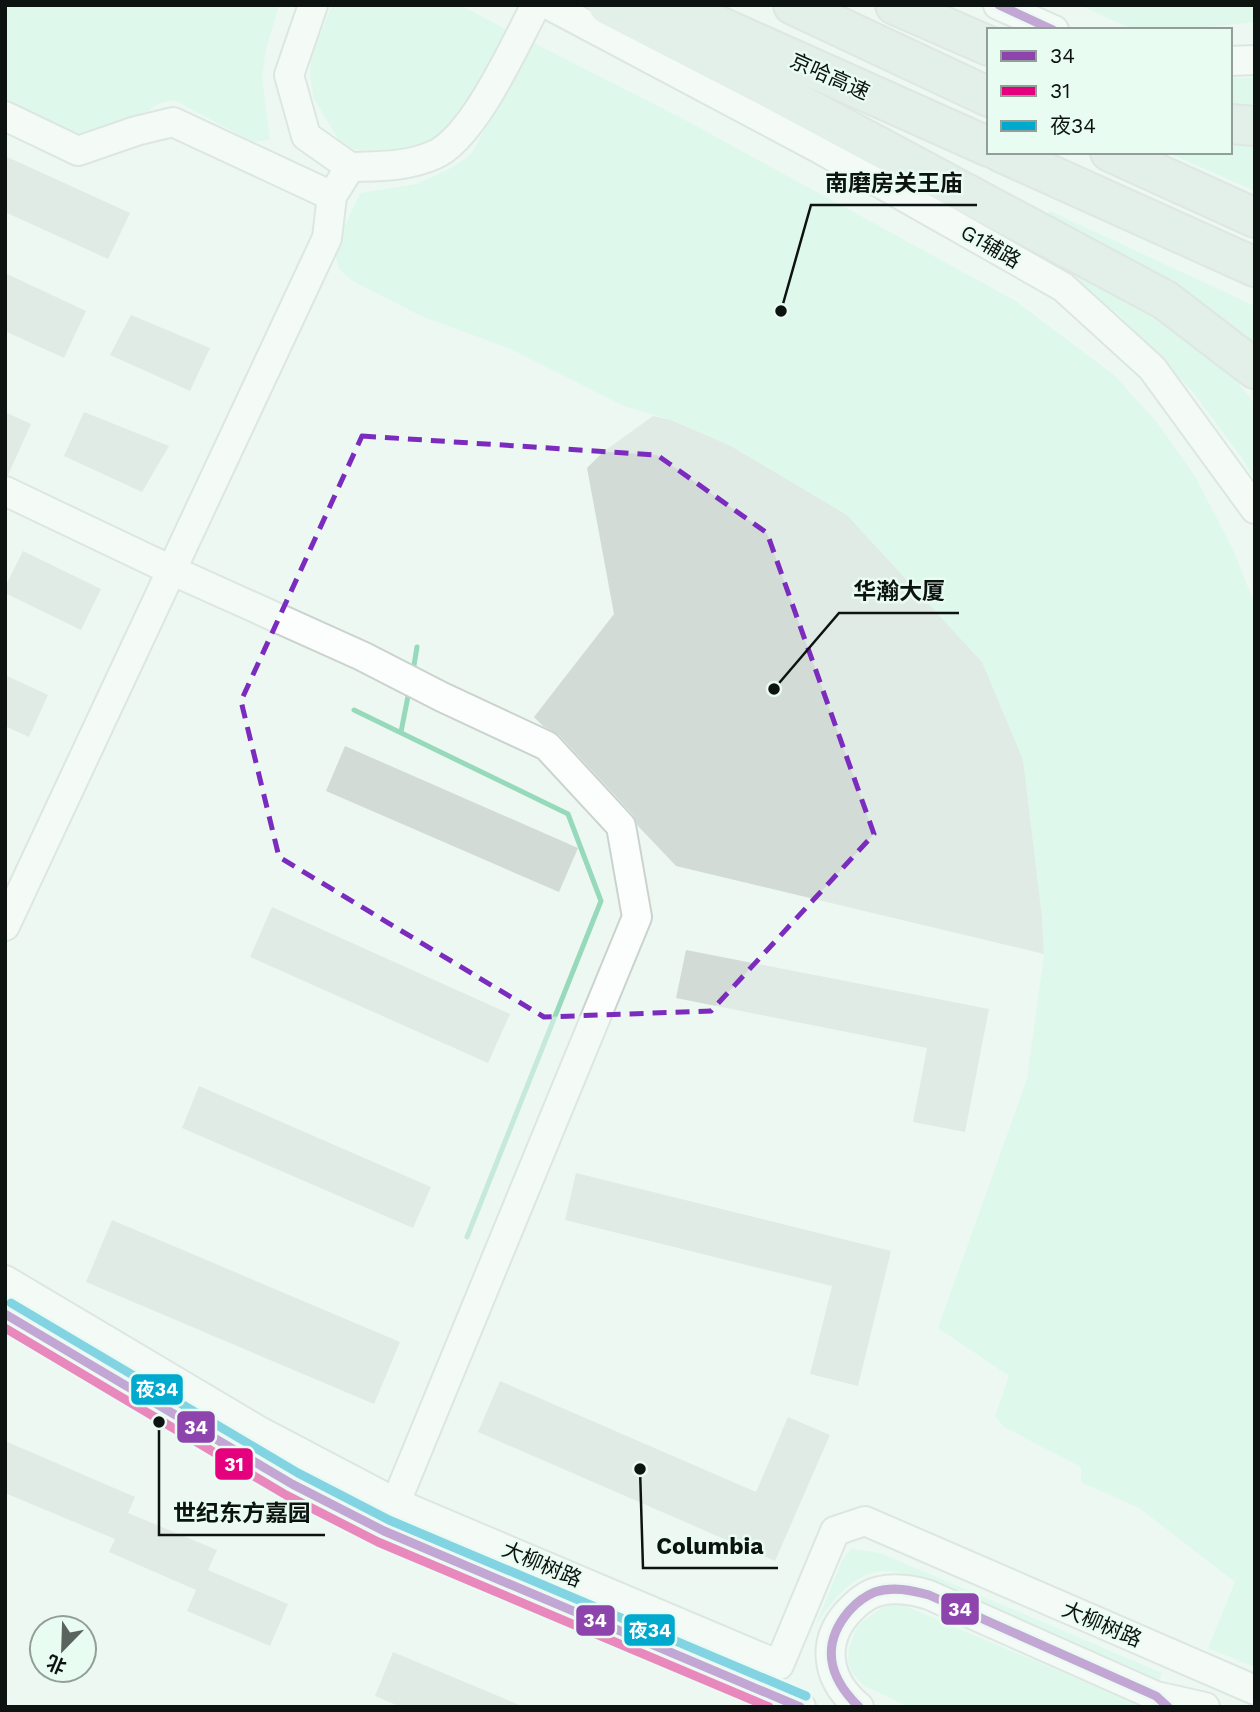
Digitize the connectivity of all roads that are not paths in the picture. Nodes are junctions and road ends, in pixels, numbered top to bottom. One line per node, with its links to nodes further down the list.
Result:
1 (313, 5): 20 (street)
2 (536, 5): 20 (street)
3 (549, 5): 26 (street, G1辅路)
4 (608, 5): 24 (highway)
5 (672, 5): 17 (highway, 京哈高速)
6 (793, 5): 13 (highway)
7 (895, 5): 10 (highway)
8 (999, 5): 9 (street)
9 (1050, 28)
10 (987, 45)
11 (1255, 60): 12 (street)
12 (1232, 61)
13 (987, 96)
14 (5, 116): 21 (street)
15 (1232, 124): 16 (highway)
16 (1255, 126)
17 (987, 146)
18 (1004, 154): 23 (highway)
19 (1114, 154): 22 (highway)
20 (350, 167): 21 (street)
21 (332, 196): 27 (street)
22 (1255, 218)
23 (1255, 267)
24 (1255, 369)
25 (5, 491): 27 (street)
26 (1255, 509)
27 (171, 570): 28 (street); 31 (street)
28 (5, 926)
29 (5, 1280): 31 (street, 大柳树路)
30 (5, 1314): 32 (street, 大柳树路)
31 (396, 1503): 32 (street); 33 (street, 大柳树路)
32 (384, 1531): 35 (street, 大柳树路)
33 (779, 1665): 34 (street, 大柳树路); 35 (street)
34 (1255, 1690)
35 (769, 1693): 37 (street, 大柳树路)
36 (1162, 1702): 38 (street); 39 (street)
37 (801, 1707)
38 (859, 1707)
39 (1205, 1707)

